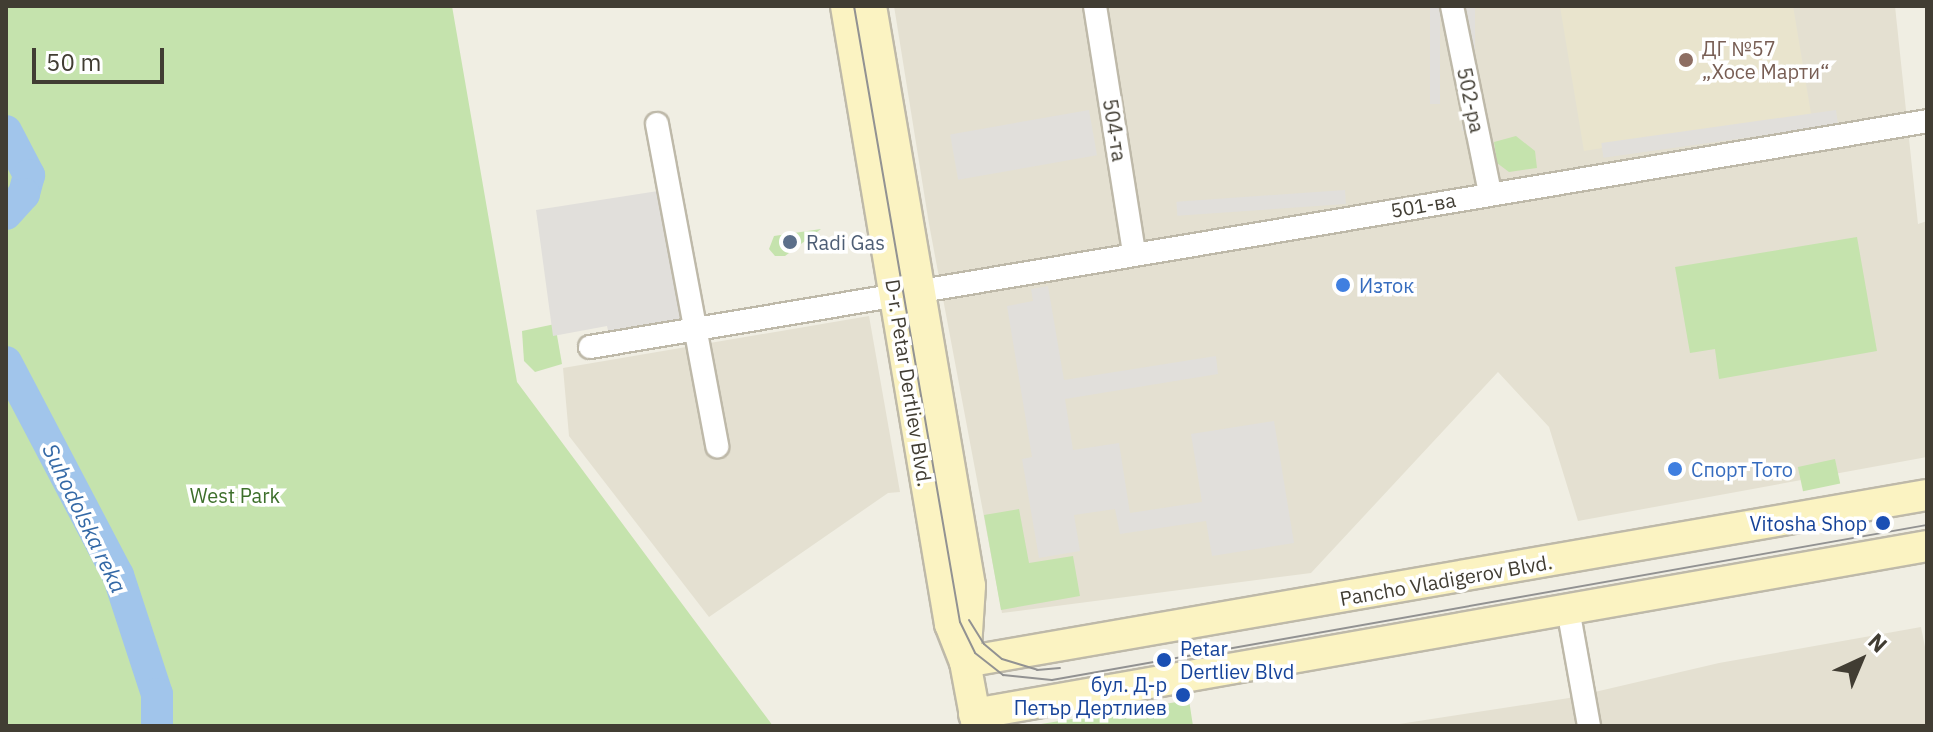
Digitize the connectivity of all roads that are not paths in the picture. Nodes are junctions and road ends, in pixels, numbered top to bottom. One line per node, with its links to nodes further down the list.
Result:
1 (846, 6): 9 (main road, D-r. Petar Dertliev Blvd.)
2 (871, 6): 9 (main road, D-r. Petar Dertliev Blvd.)
3 (1095, 6): 8 (street, 504-та)
4 (1452, 6): 7 (street, 502-ра)
5 (1927, 121): 7 (street, 501-ва)
6 (657, 124): 10 (street)
7 (1490, 193): 8 (street, 501-ва)
8 (1134, 253): 9 (street, 501-ва)
9 (907, 291): 10 (street, 501-ва); 16 (main road, D-r. Petar Dertliev Blvd.)
10 (697, 330): 11 (street, 501-ва); 12 (street)
11 (590, 347)
12 (717, 446)
13 (1927, 495): 16 (main road, Pancho Vladigerov Blvd.)
14 (1927, 546): 15 (main road)
15 (1568, 609): 17 (main road); 18 (street)
16 (965, 662): 17 (main road, D-r. Petar Dertliev Blvd.)
17 (976, 720)
18 (1589, 726)

